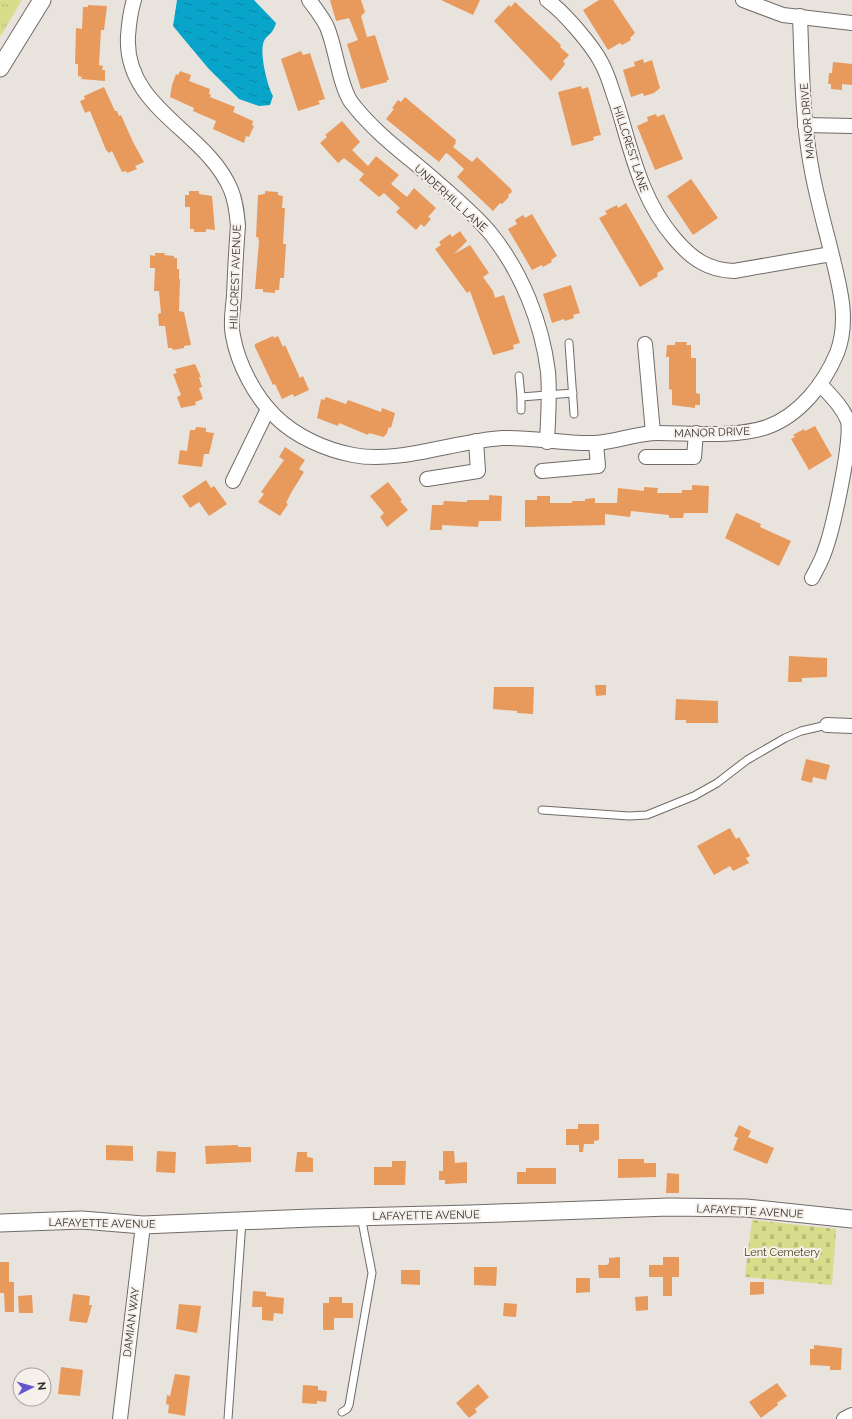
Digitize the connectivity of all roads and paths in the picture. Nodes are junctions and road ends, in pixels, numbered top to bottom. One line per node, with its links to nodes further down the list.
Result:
1 (42, 0): 8 (street)
2 (134, 0): 14 (street, HILLCREST AVENUE)
3 (308, 0): 18 (street, UNDERHILL LANE)
4 (547, 0): 11 (street, HILLCREST LANE)
5 (742, 0): 6 (street)
6 (800, 16): 7 (street); 9 (street, MANOR DRIVE)
7 (852, 23)
8 (0, 68)
9 (805, 125): 10 (street); 11 (street, MANOR DRIVE)
10 (852, 126)
11 (831, 254): 16 (street, MANOR DRIVE)
12 (569, 343): 17 (lane)
13 (646, 344): 25 (street)
14 (246, 374): 22 (street, MANOR DRIVE)
15 (519, 376): 19 (lane)
16 (820, 384): 20 (street); 26 (street, MANOR DRIVE)
17 (574, 393): 18 (lane); 24 (lane)
18 (549, 395): 19 (lane); 28 (street, UNDERHILL LANE)
19 (521, 397): 23 (lane)
20 (837, 403): 21 (street); 34 (street)
21 (852, 408)
22 (268, 409): 27 (street, MANOR DRIVE); 33 (street)
23 (521, 410)
24 (574, 414)
25 (653, 433): 26 (street, MANOR DRIVE); 29 (street, MANOR DRIVE)
26 (696, 433): 30 (street)
27 (476, 441): 28 (street, MANOR DRIVE); 32 (street)
28 (547, 442): 29 (street, MANOR DRIVE)
29 (596, 443): 31 (street)
30 (646, 457)
31 (542, 471)
32 (427, 479)
33 (233, 481)
34 (812, 578)
35 (828, 725): 36 (street); 37 (lane)
36 (852, 726)
37 (542, 810)
38 (361, 1216): 39 (street, LAFAYETTE AVENUE); 40 (street, LAFAYETTE AVENUE); 43 (lane)
39 (852, 1219)
40 (242, 1221): 42 (street, LAFAYETTE AVENUE); 46 (lane)
41 (0, 1223): 42 (street, LAFAYETTE AVENUE)
42 (143, 1225): 45 (street, DAMIAN WAY)
43 (342, 1412)
44 (852, 1415): 47 (street)
45 (120, 1419)
46 (228, 1419)
47 (844, 1419)

